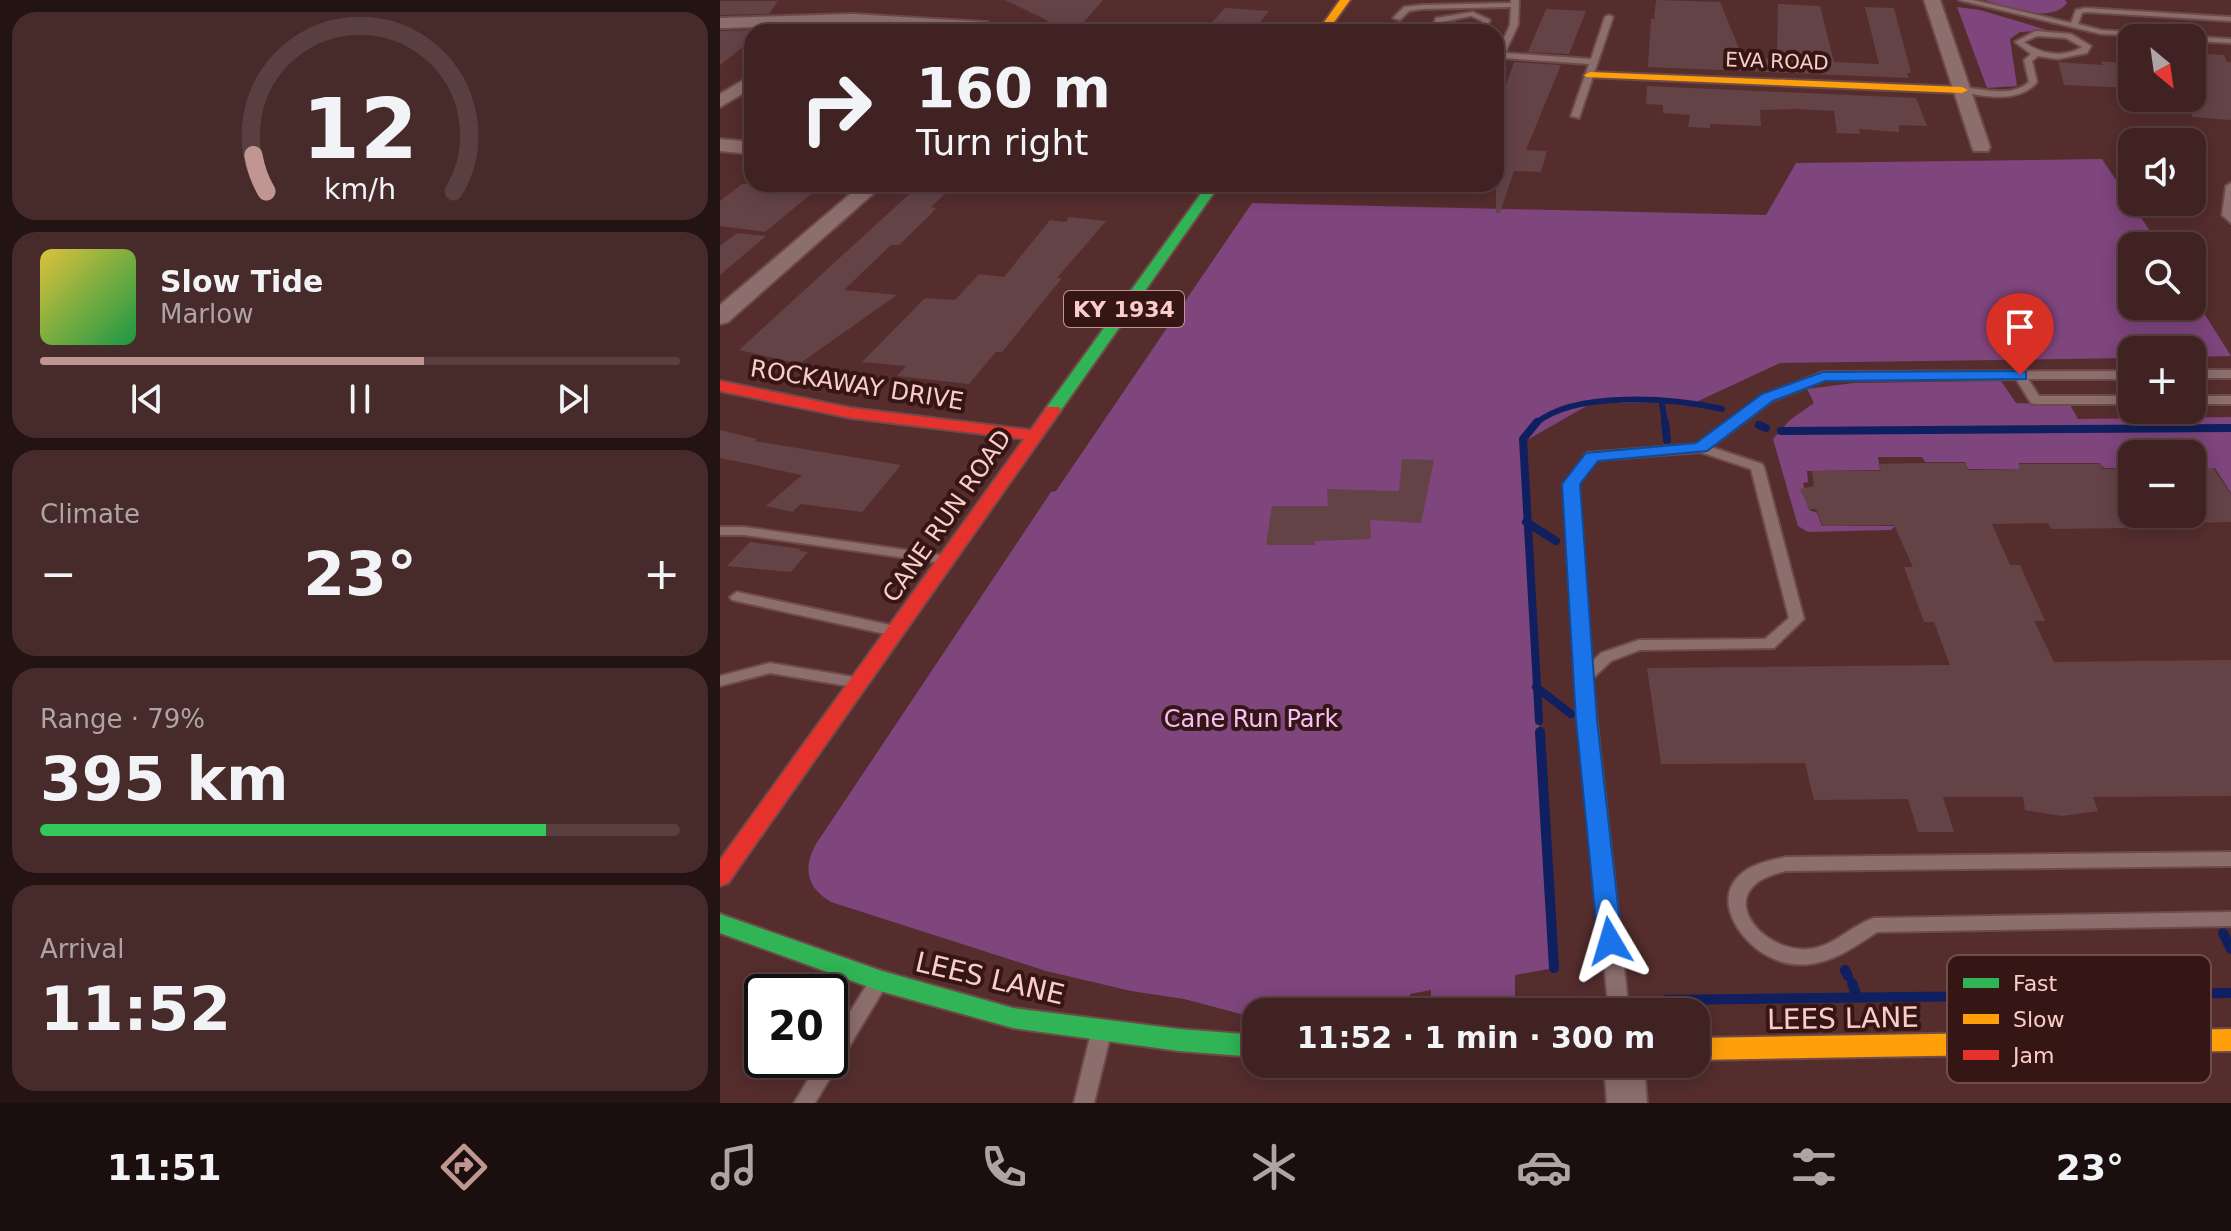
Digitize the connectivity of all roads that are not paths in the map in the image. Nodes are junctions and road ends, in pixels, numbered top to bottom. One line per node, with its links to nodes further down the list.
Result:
1 (1345, 0): 13 (main road)
2 (1932, 0): 23 (street)
3 (1963, 0): 16 (lane)
4 (1514, 6): 5 (lane); 7 (lane); 18 (lane)
5 (1473, 14): 14 (lane); 15 (lane)
6 (1609, 17): 21 (lane)
7 (1397, 18)
8 (2231, 19): 16 (lane)
9 (720, 23): 10 (street)
10 (747, 24)
11 (825, 24): 12 (street)
12 (939, 24)
13 (1328, 24)
14 (1437, 24)
15 (1484, 24)
16 (2073, 27): 17 (lane)
17 (2231, 41)
18 (1504, 47)
19 (2037, 53): 19 (lane); 23 (lane)
20 (1504, 61): 21 (lane)
21 (1592, 69): 23 (main road, EVA ROAD); 25 (lane)
22 (744, 86): 24 (street)
23 (1962, 90): 28 (street)
24 (720, 102)
25 (1576, 116)
26 (720, 145): 27 (street)
27 (744, 147)
28 (1981, 147)
29 (2231, 186): 32 (lane)
30 (865, 192): 33 (street)
31 (1208, 192): 42 (main road, CANE RUN ROAD / KY 1934)
32 (2231, 220)
33 (720, 317)
34 (2206, 374): 35 (lane)
35 (2231, 374)
36 (2020, 375): 37 (lane); 39 (lane); 43 (lane)
37 (2118, 375)
38 (720, 386): 42 (main road, ROCKAWAY DRIVE)
39 (2118, 400)
40 (2206, 400): 41 (lane)
41 (2231, 400)
42 (1035, 435): 45 (main road, CANE RUN ROAD / KY 1934)
43 (1701, 448): 48 (lane); 48 (lane)
44 (720, 531): 45 (lane)
45 (946, 560): 47 (main road, CANE RUN ROAD / KY 1934)
46 (737, 597): 47 (lane)
47 (895, 631): 50 (main road, CANE RUN ROAD / KY 1934)
48 (1584, 678): 56 (lane)
49 (720, 681): 50 (lane)
50 (858, 683): 52 (main road, CANE RUN ROAD / KY 1934)
51 (2231, 859): 53 (lane)
52 (720, 877)
53 (2231, 919)
54 (720, 923): 55 (main road, LEES LANE)
55 (880, 981): 57 (main road, LEES LANE); 64 (lane)
56 (1618, 998)
57 (1102, 1029): 60 (main road, LEES LANE); 65 (lane)
58 (2211, 1040): 59 (main road, LEES LANE)
59 (2231, 1040)
60 (1242, 1045)
61 (1947, 1045): 62 (main road, LEES LANE)
62 (1710, 1049)
63 (1625, 1078): 66 (street)
64 (804, 1103)
65 (1084, 1103)
66 (1627, 1103)

